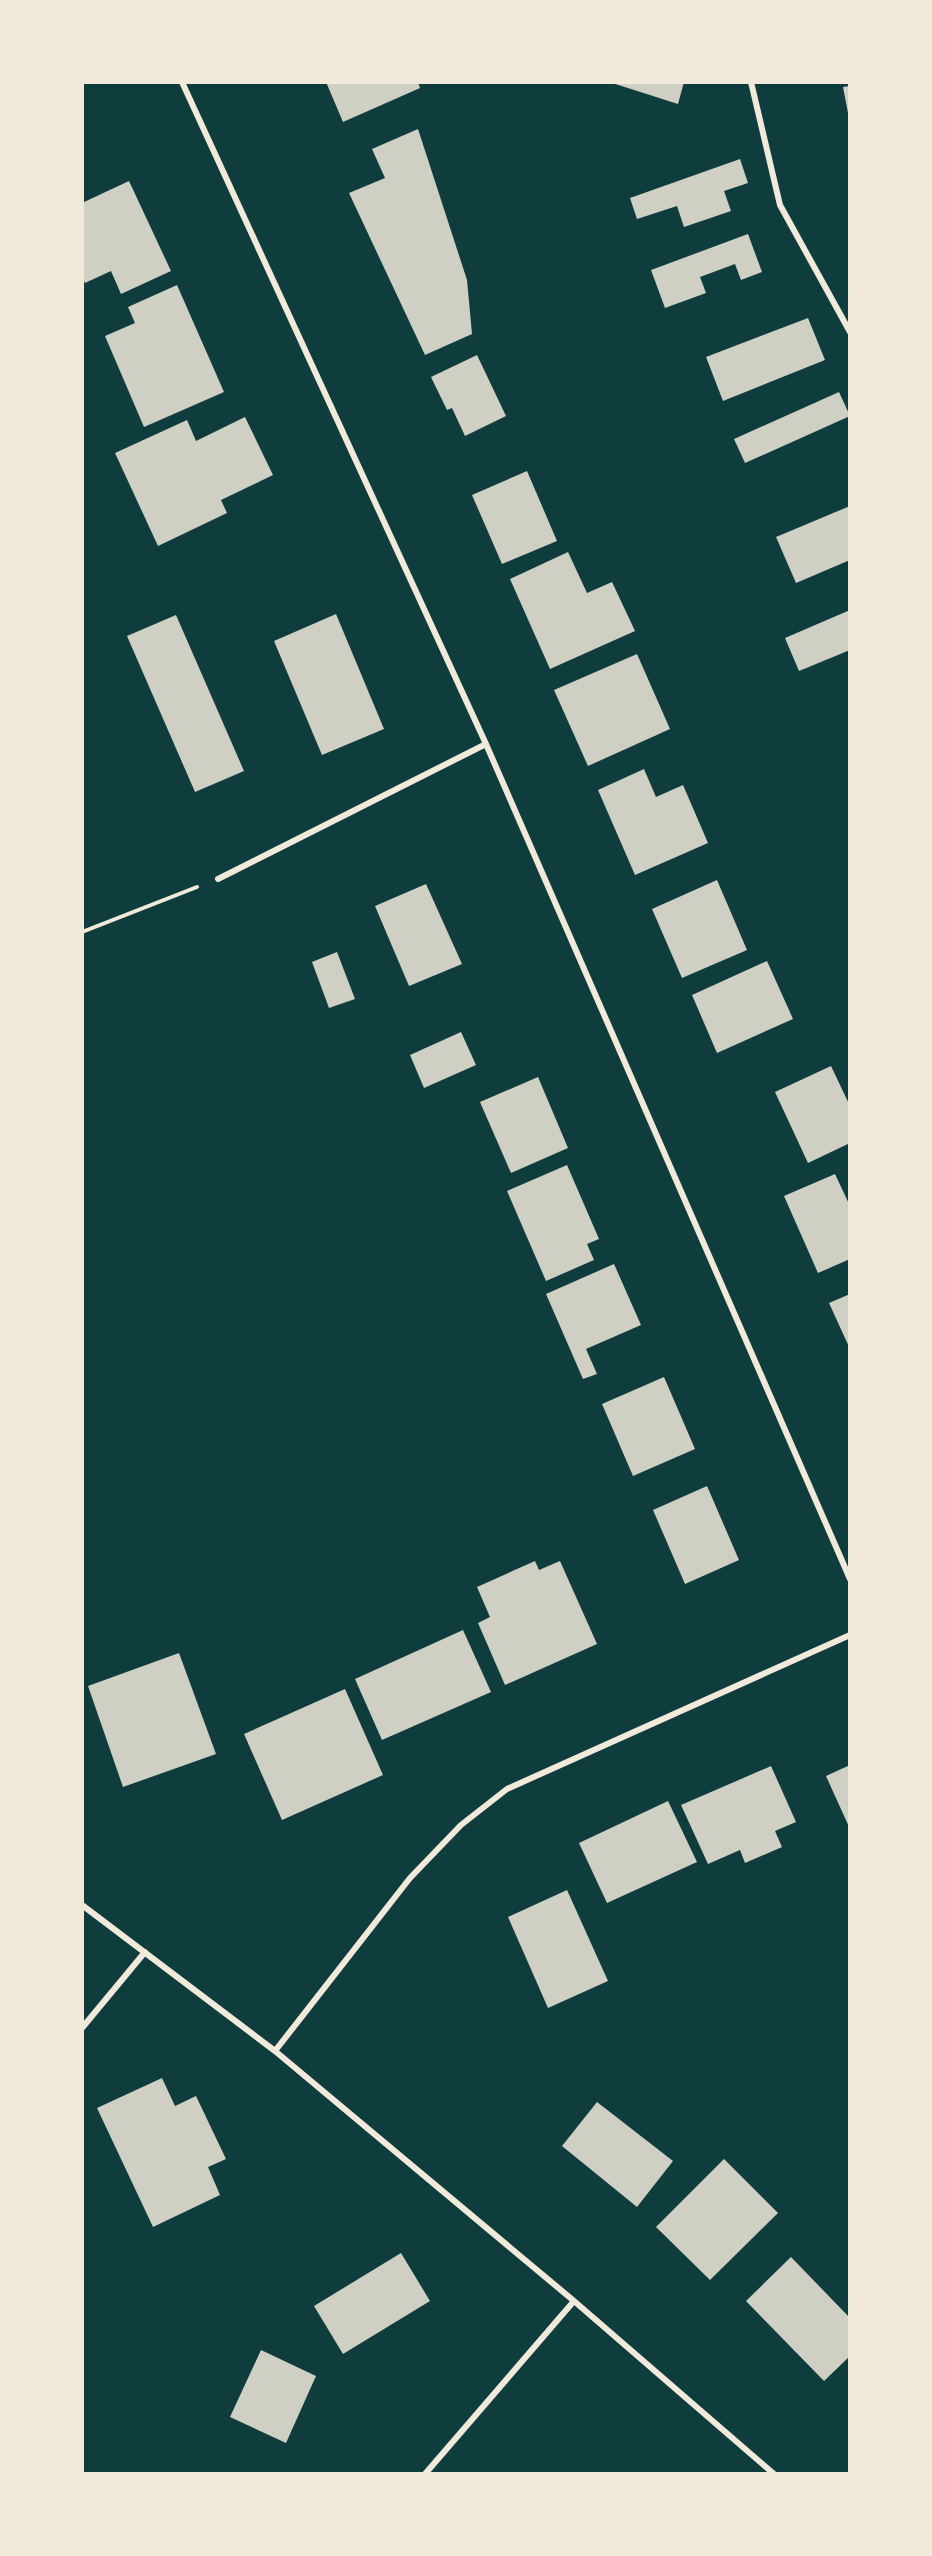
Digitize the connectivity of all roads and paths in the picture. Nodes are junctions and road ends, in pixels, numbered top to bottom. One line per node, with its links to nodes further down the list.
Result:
1 (182, 82): 4 (street)
2 (752, 82): 3 (street)
3 (849, 332)
4 (486, 744): 5 (street); 7 (street)
5 (218, 879): 6 (path)
6 (82, 932)
7 (849, 1579)
8 (849, 1635): 12 (street)
9 (82, 1905): 10 (street)
10 (145, 1952): 11 (street); 12 (street)
11 (82, 2028)
12 (274, 2051): 13 (street)
13 (574, 2301): 14 (street); 15 (street)
14 (425, 2474)
15 (774, 2474)

